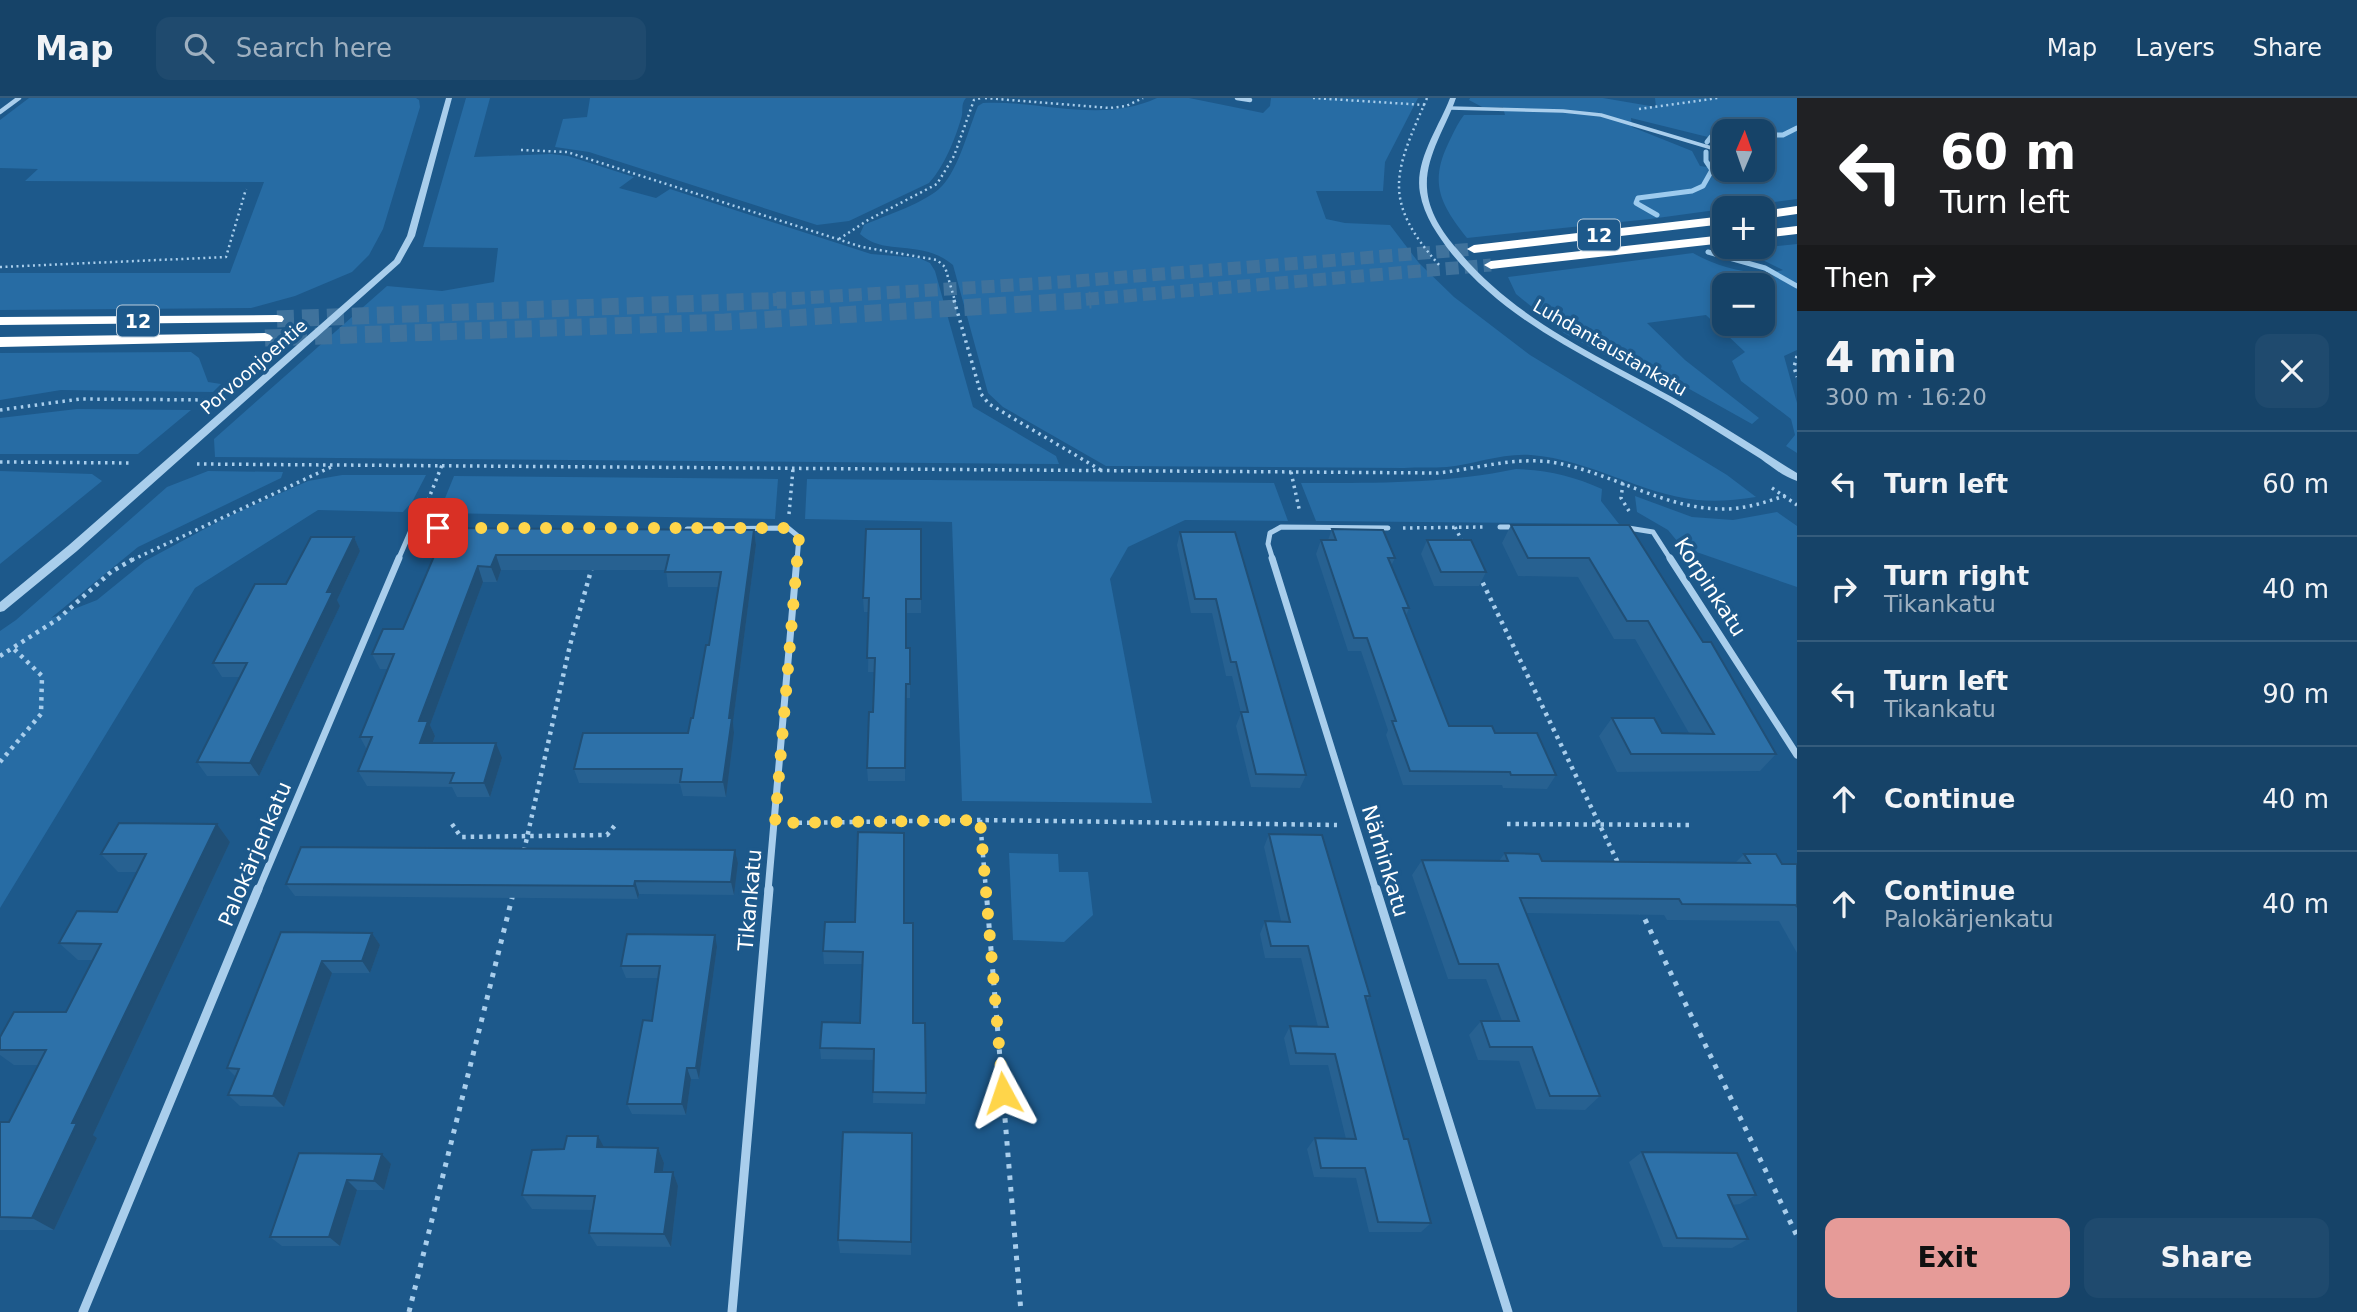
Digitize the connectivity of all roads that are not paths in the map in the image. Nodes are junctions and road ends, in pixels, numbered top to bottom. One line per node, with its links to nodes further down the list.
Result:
1 (19, 98): 6 (street)
2 (449, 98): 27 (street, Porvoonjoentie)
3 (1237, 98): 4 (street)
4 (1250, 100)
5 (1452, 103): 7 (lane); 20 (street, Luhdantaustankatu)
6 (0, 112)
7 (1712, 148)
8 (1797, 210): 9 (highway)
9 (1775, 213)
10 (1712, 221): 14 (highway, 12)
11 (1797, 230): 12 (highway)
12 (1775, 233)
13 (1712, 240): 15 (highway, 12)
14 (1475, 249)
15 (1491, 265)
16 (277, 319): 17 (highway, 12)
17 (0, 321)
18 (265, 338): 19 (highway, 12)
19 (0, 342)
20 (1797, 478)
21 (1500, 527): 22 (street)
22 (1525, 527)
23 (1614, 527): 28 (street, Korpinkatu)
24 (1388, 528): 31 (street, Närhinkatu)
25 (463, 529): 29 (street, Palokärjenkatu)
26 (672, 529): 30 (street, Tikankatu)
27 (0, 608)
28 (1797, 755)
29 (83, 1312)
30 (732, 1312)
31 (1508, 1312)

